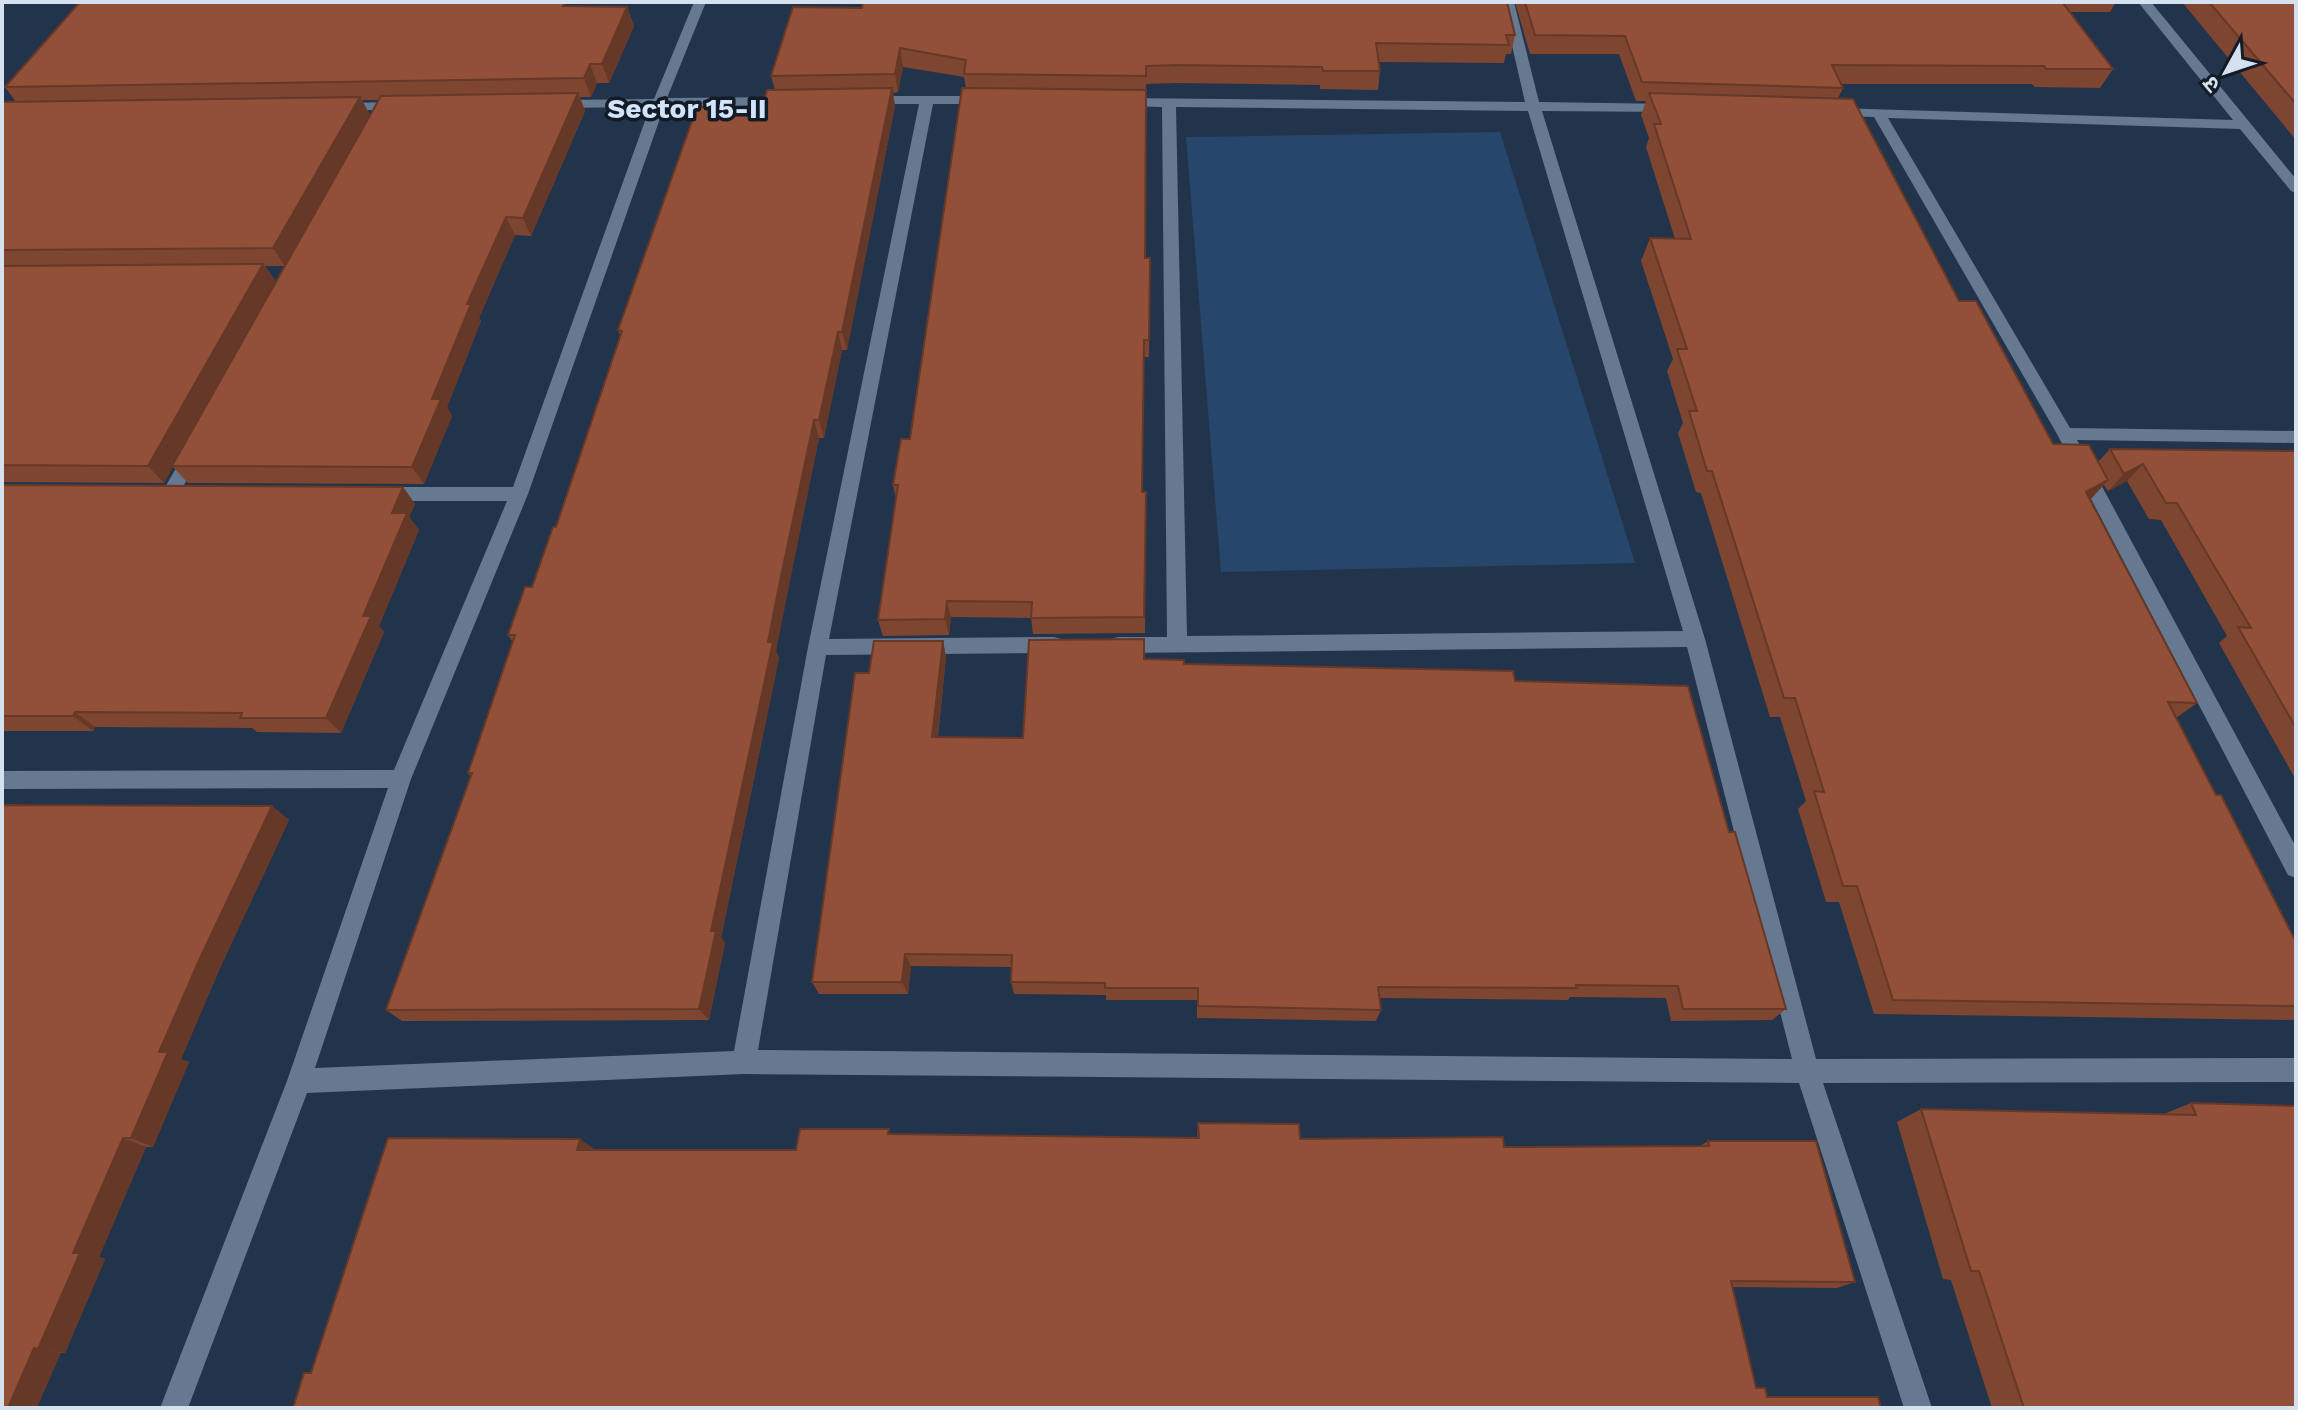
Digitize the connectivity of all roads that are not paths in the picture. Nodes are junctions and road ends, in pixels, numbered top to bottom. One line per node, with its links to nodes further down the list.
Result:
1 (700, 2): 8 (street)
2 (1508, 2): 12 (street)
3 (2144, 2): 18 (street)
4 (927, 99): 5 (street); 6 (street); 30 (street)
5 (848, 100)
6 (1003, 100)
7 (801, 101): 8 (street)
8 (659, 102): 11 (street); 25 (street)
9 (1108, 102): 10 (street)
10 (1169, 103): 12 (street); 29 (street)
11 (537, 104)
12 (1533, 105): 15 (street); 26 (street)
13 (416, 106): 14 (street)
14 (321, 108)
15 (1689, 108)
16 (1815, 111): 17 (street)
17 (1878, 113): 18 (street); 20 (street)
18 (2243, 125): 19 (street)
19 (2296, 188)
20 (2065, 434): 21 (street); 33 (street)
21 (2296, 437)
22 (201, 439): 23 (street)
23 (170, 494)
24 (360, 494): 25 (street)
25 (519, 494): 31 (street)
26 (1695, 639): 29 (street); 36 (street)
27 (1068, 645): 30 (street)
28 (1099, 645): 29 (street)
29 (1177, 645)
30 (818, 647): 34 (street)
31 (401, 779): 32 (street); 37 (street)
32 (2, 780)
33 (2296, 868)
34 (744, 1062): 36 (street); 37 (street)
35 (2296, 1070): 36 (street)
36 (1807, 1071): 39 (street)
37 (299, 1081): 38 (street)
38 (174, 1408)
39 (1918, 1408)

